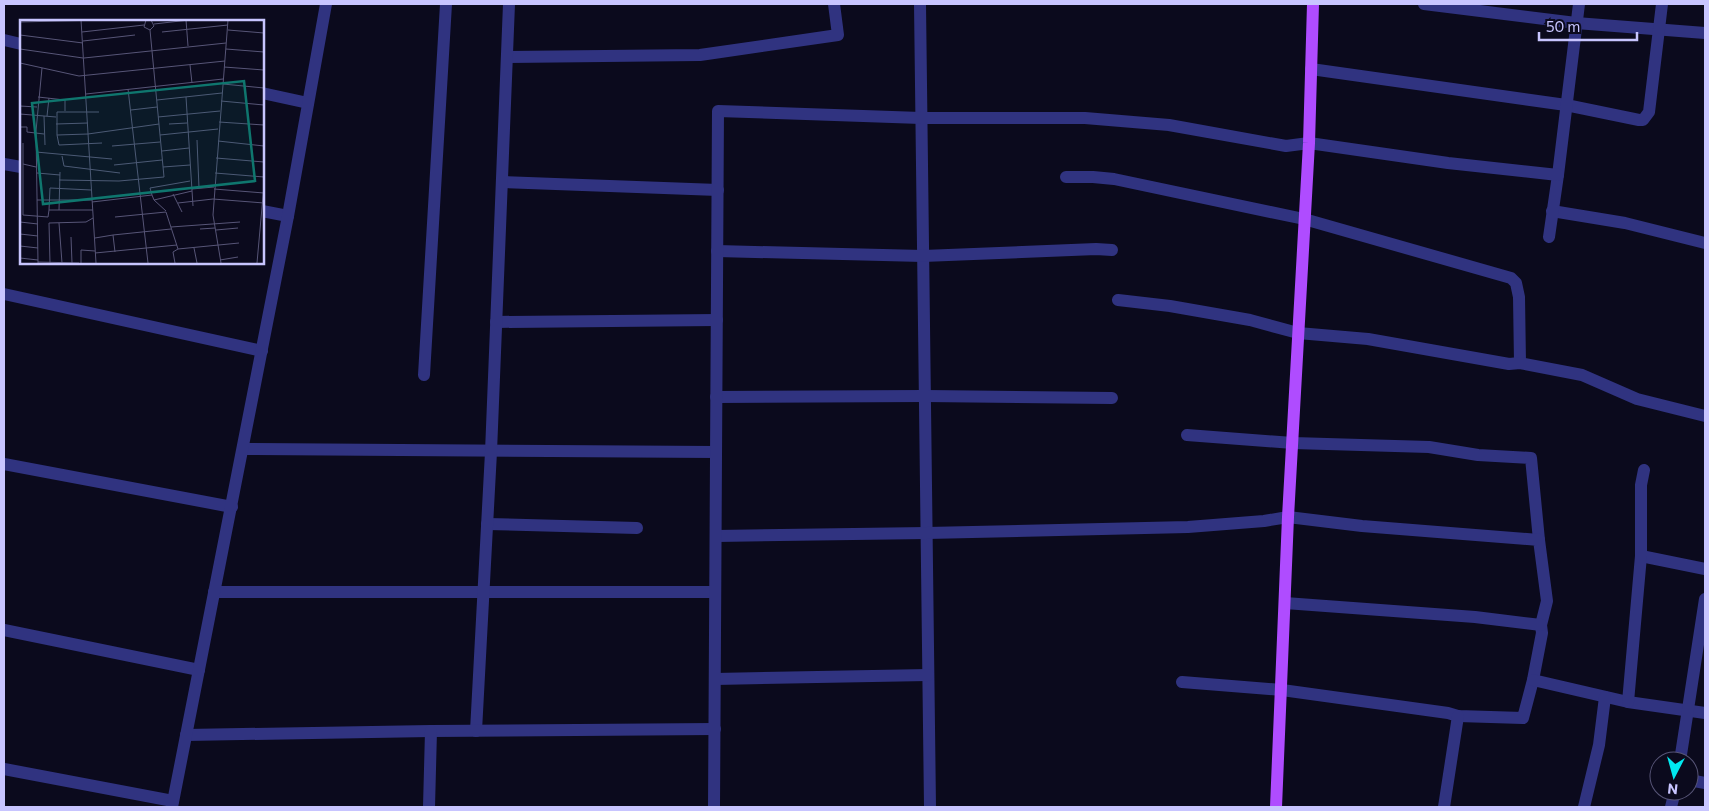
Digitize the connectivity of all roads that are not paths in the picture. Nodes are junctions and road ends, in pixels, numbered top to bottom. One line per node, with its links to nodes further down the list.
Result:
1 (326, 4): 18 (street)
2 (446, 4): 44 (street)
3 (509, 4): 15 (street)
4 (834, 4): 15 (street)
5 (920, 4): 20 (street)
6 (1314, 4): 16 (main road)
7 (1424, 4): 10 (street)
8 (1579, 4): 10 (street)
9 (1662, 4): 11 (street)
10 (1576, 23): 11 (street); 19 (street)
11 (1660, 30): 12 (street); 19 (street)
12 (1705, 33)
13 (4, 40): 14 (street)
14 (20, 44)
15 (507, 57): 26 (street)
16 (1310, 69): 19 (street); 21 (main road)
17 (264, 93): 18 (street)
18 (308, 103): 30 (street)
19 (1566, 105): 24 (street)
20 (921, 118): 21 (street); 27 (street); 36 (street)
21 (1309, 143): 24 (street); 31 (main road)
22 (4, 164): 23 (street)
23 (20, 167)
24 (1558, 175): 29 (street)
25 (1066, 177): 31 (street)
26 (502, 182): 27 (street); 40 (street)
27 (718, 190): 35 (street)
28 (264, 211): 30 (street)
29 (1552, 211): 32 (street); 33 (street)
30 (288, 216): 42 (street)
31 (1304, 219): 41 (main road); 43 (street)
32 (1549, 237)
33 (1705, 243)
34 (1112, 250): 36 (street)
35 (717, 251): 36 (street); 39 (street)
36 (923, 256): 45 (street)
37 (4, 294): 42 (street)
38 (1118, 300): 41 (street)
39 (717, 320): 40 (street); 46 (street)
40 (496, 322): 52 (street)
41 (1298, 333): 43 (street); 50 (main road)
42 (262, 351): 51 (street)
43 (1520, 363): 48 (street)
44 (424, 375)
45 (925, 396): 46 (street); 47 (street); 60 (street)
46 (716, 397): 53 (street)
47 (1112, 398)
48 (1705, 416)
49 (1187, 435): 50 (street)
50 (1293, 443): 57 (main road); 62 (street)
51 (243, 449): 52 (street); 56 (street)
52 (491, 452): 53 (street); 58 (street)
53 (716, 452): 61 (street)
54 (4, 464): 56 (street)
55 (1644, 470): 63 (street)
56 (232, 507): 65 (street)
57 (1288, 517): 60 (street); 62 (street); 69 (main road)
58 (487, 524): 59 (street); 66 (street)
59 (637, 528)
60 (927, 533): 61 (street); 73 (street)
61 (716, 536): 67 (street)
62 (1539, 540): 70 (street)
63 (1641, 556): 64 (street); 79 (street)
64 (1705, 569)
65 (214, 592): 66 (street); 72 (street)
66 (482, 592): 67 (street); 85 (street)
67 (716, 592): 74 (street)
68 (1705, 599): 80 (street)
69 (1285, 603): 70 (street); 77 (main road)
70 (1541, 626): 75 (street)
71 (4, 630): 72 (street)
72 (199, 670): 86 (street)
73 (928, 675): 74 (street); 92 (street)
74 (715, 680): 83 (street)
75 (1533, 680): 78 (street); 82 (street)
76 (1182, 682): 77 (street)
77 (1282, 690): 82 (street); 93 (main road)
78 (1605, 697): 79 (street); 95 (street)
79 (1628, 702): 80 (street)
80 (1688, 710): 81 (street); 87 (street)
81 (1705, 713)
82 (1458, 716): 94 (street)
83 (715, 729): 85 (street); 91 (street)
84 (431, 730): 85 (street); 86 (street); 90 (street)
85 (476, 731)
86 (186, 735): 89 (street)
87 (1682, 751)
88 (4, 769): 89 (street)
89 (172, 804)
90 (430, 807)
91 (714, 807)
92 (930, 807)
93 (1276, 807)
94 (1444, 807)
95 (1584, 807)

